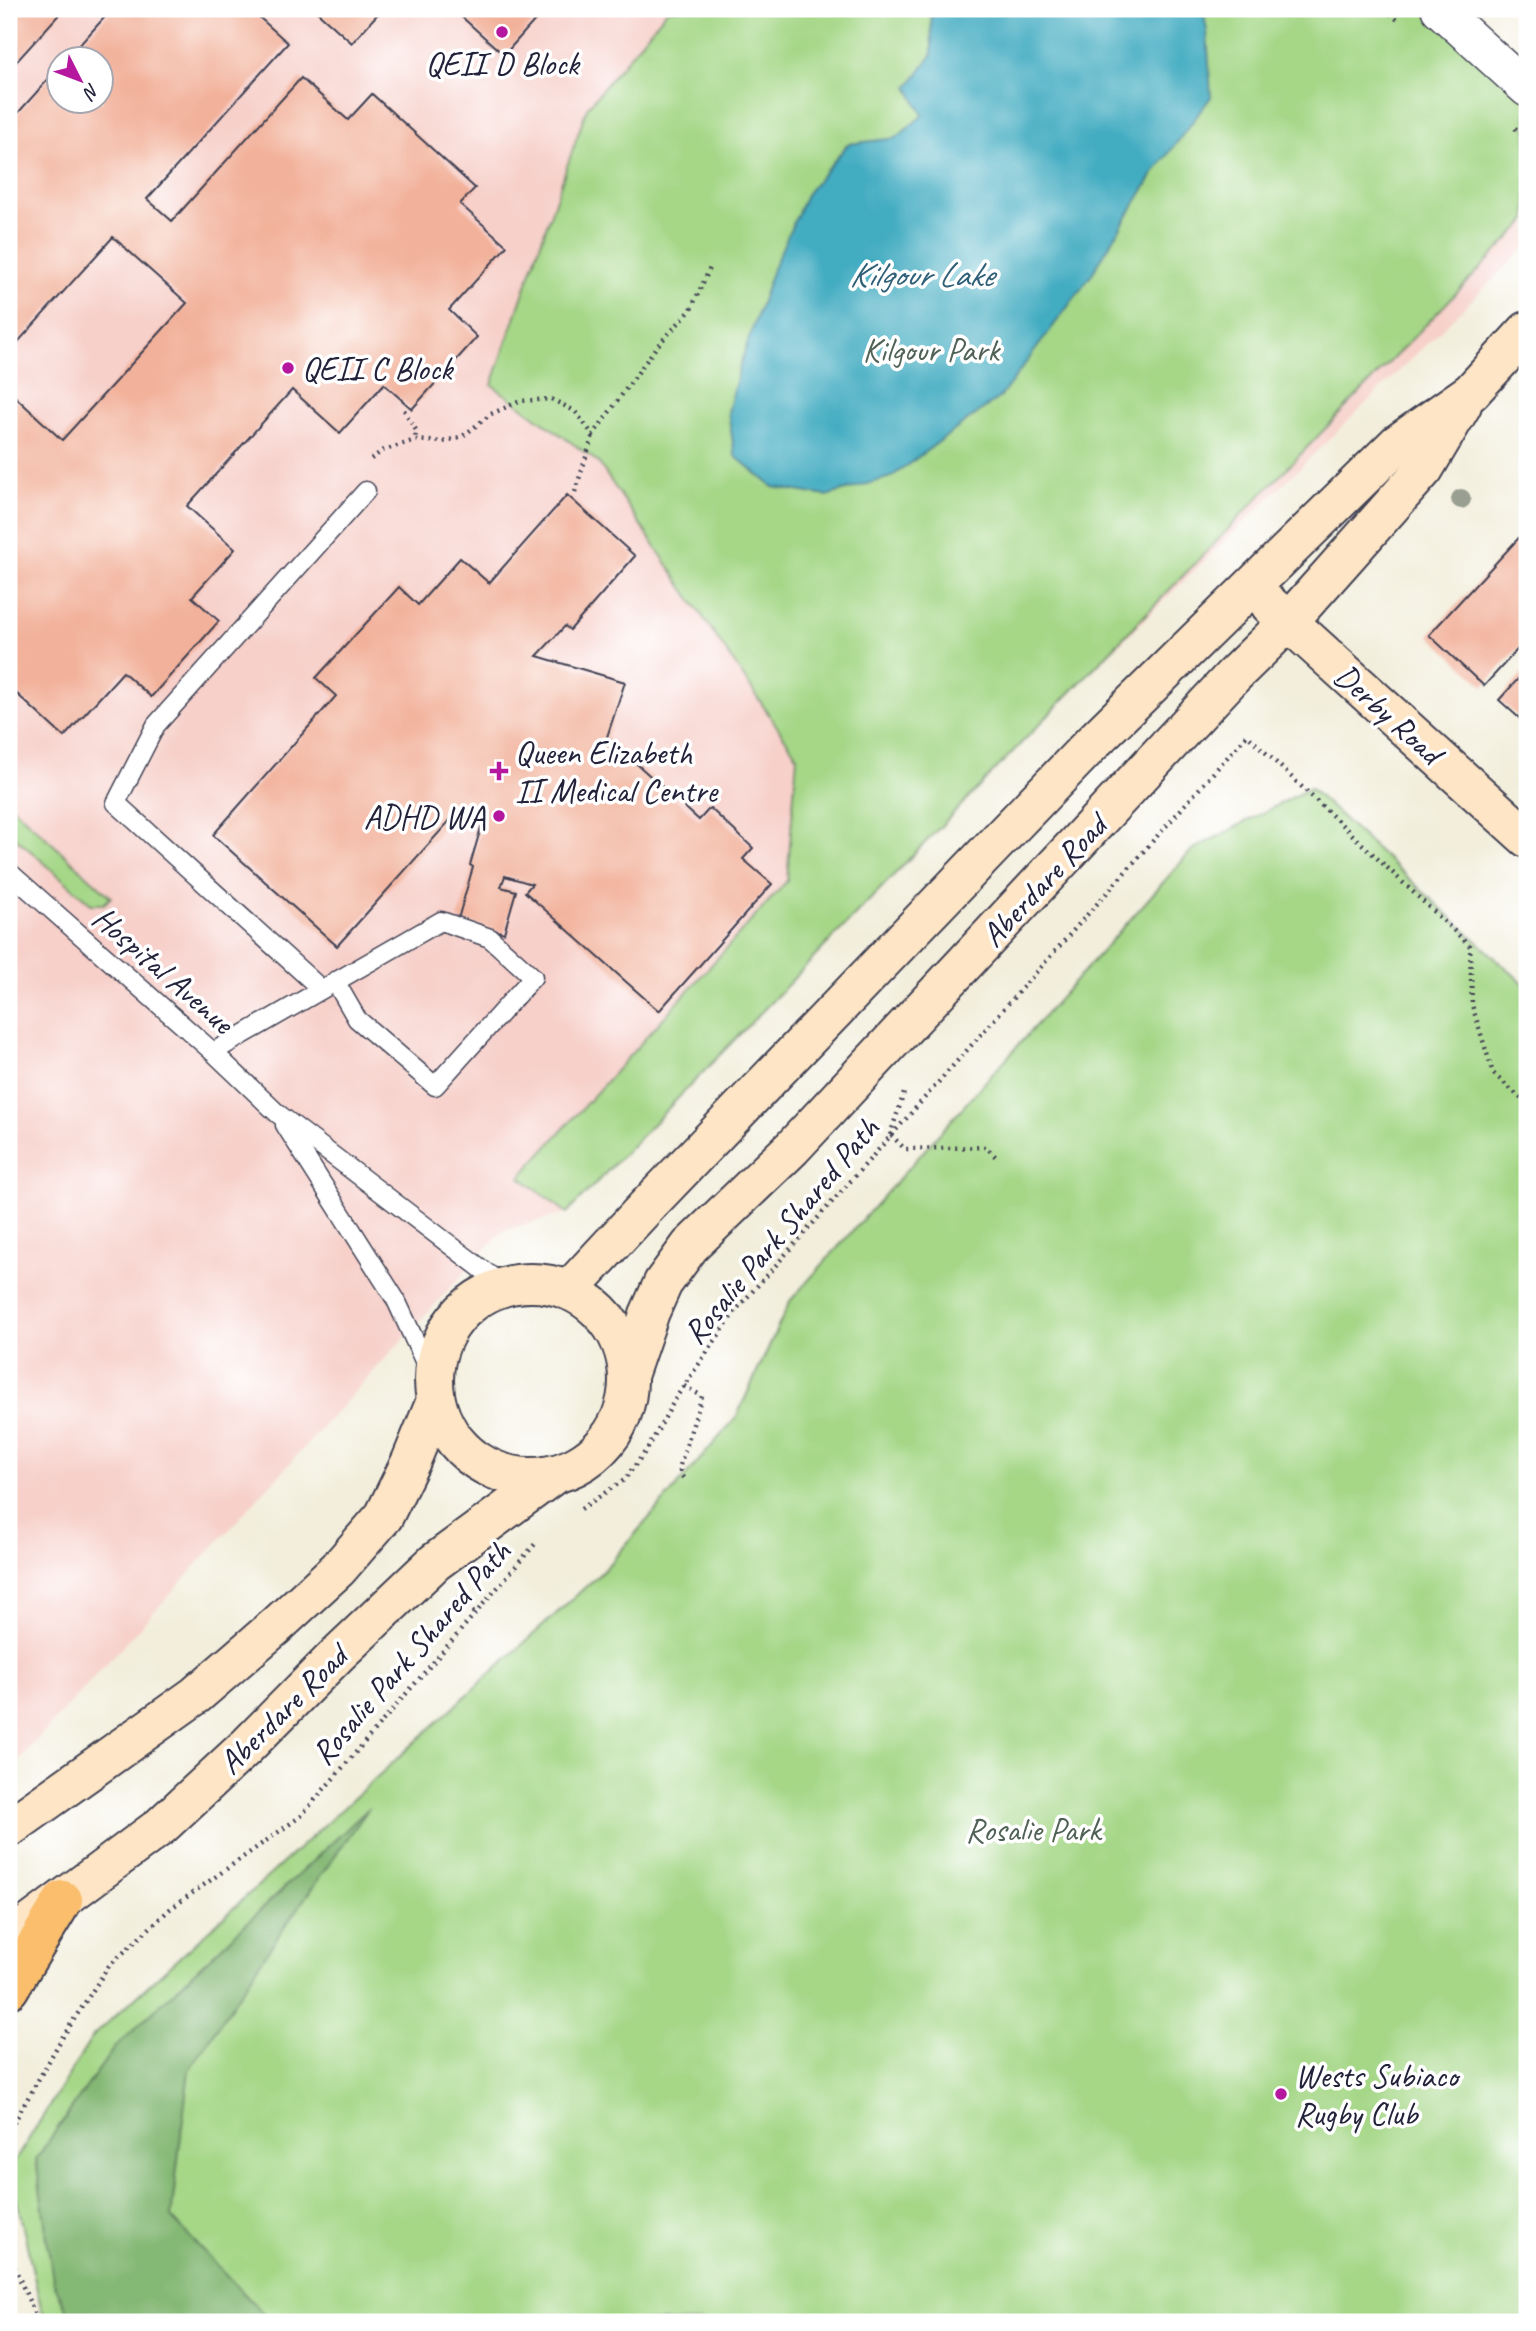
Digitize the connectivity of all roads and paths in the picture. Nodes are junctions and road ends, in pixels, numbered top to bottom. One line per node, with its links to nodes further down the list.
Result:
1 (1439, 9): 2 (street)
2 (1527, 89)
3 (711, 266): 7 (path)
4 (1527, 331): 5 (main road, Aberdare Road)
5 (1471, 392): 12 (main road, Aberdare Road); 13 (main road, Aberdare Road)
6 (404, 410): 8 (path)
7 (593, 435): 8 (path); 11 (path)
8 (415, 440): 9 (path)
9 (369, 460)
10 (366, 491): 16 (lane)
11 (575, 492)
12 (1250, 588): 13 (main road, Derby Road); 23 (main road, Aberdare Road)
13 (1289, 621): 14 (main road, Derby Road); 24 (main road, Aberdare Road)
14 (1527, 838)
15 (9, 872): 17 (lane, Hospital Avenue)
16 (328, 985): 16 (lane); 17 (lane)
17 (213, 1052): 19 (lane, Hospital Avenue)
18 (1527, 1104): 20 (path, Rosalie Park Shared Path)
19 (277, 1113): 22 (lane, Hospital Avenue); 26 (lane, Hospital Avenue)
20 (891, 1135): 21 (path); 25 (path, Rosalie Park Shared Path)
21 (996, 1157)
22 (504, 1286): 23 (main road); 26 (main road)
23 (569, 1290): 24 (main road)
24 (629, 1373): 27 (main road)
25 (684, 1386): 28 (path); 29 (path, Rosalie Park Shared Path)
26 (434, 1392): 27 (main road); 31 (main road, Aberdare Road)
27 (552, 1476): 32 (main road, Aberdare Road)
28 (686, 1481)
29 (573, 1515)
30 (542, 1536): 35 (path, Rosalie Park Shared Path)
31 (9, 1828)
32 (63, 1900): 33 (main road, Aberdare Road); 34 (main road)
33 (9, 1939)
34 (9, 1989)
35 (10, 2125): 36 (path, Rosalie Park Shared Path)
36 (9, 2136)
37 (9, 2254): 38 (path)
38 (38, 2322)

